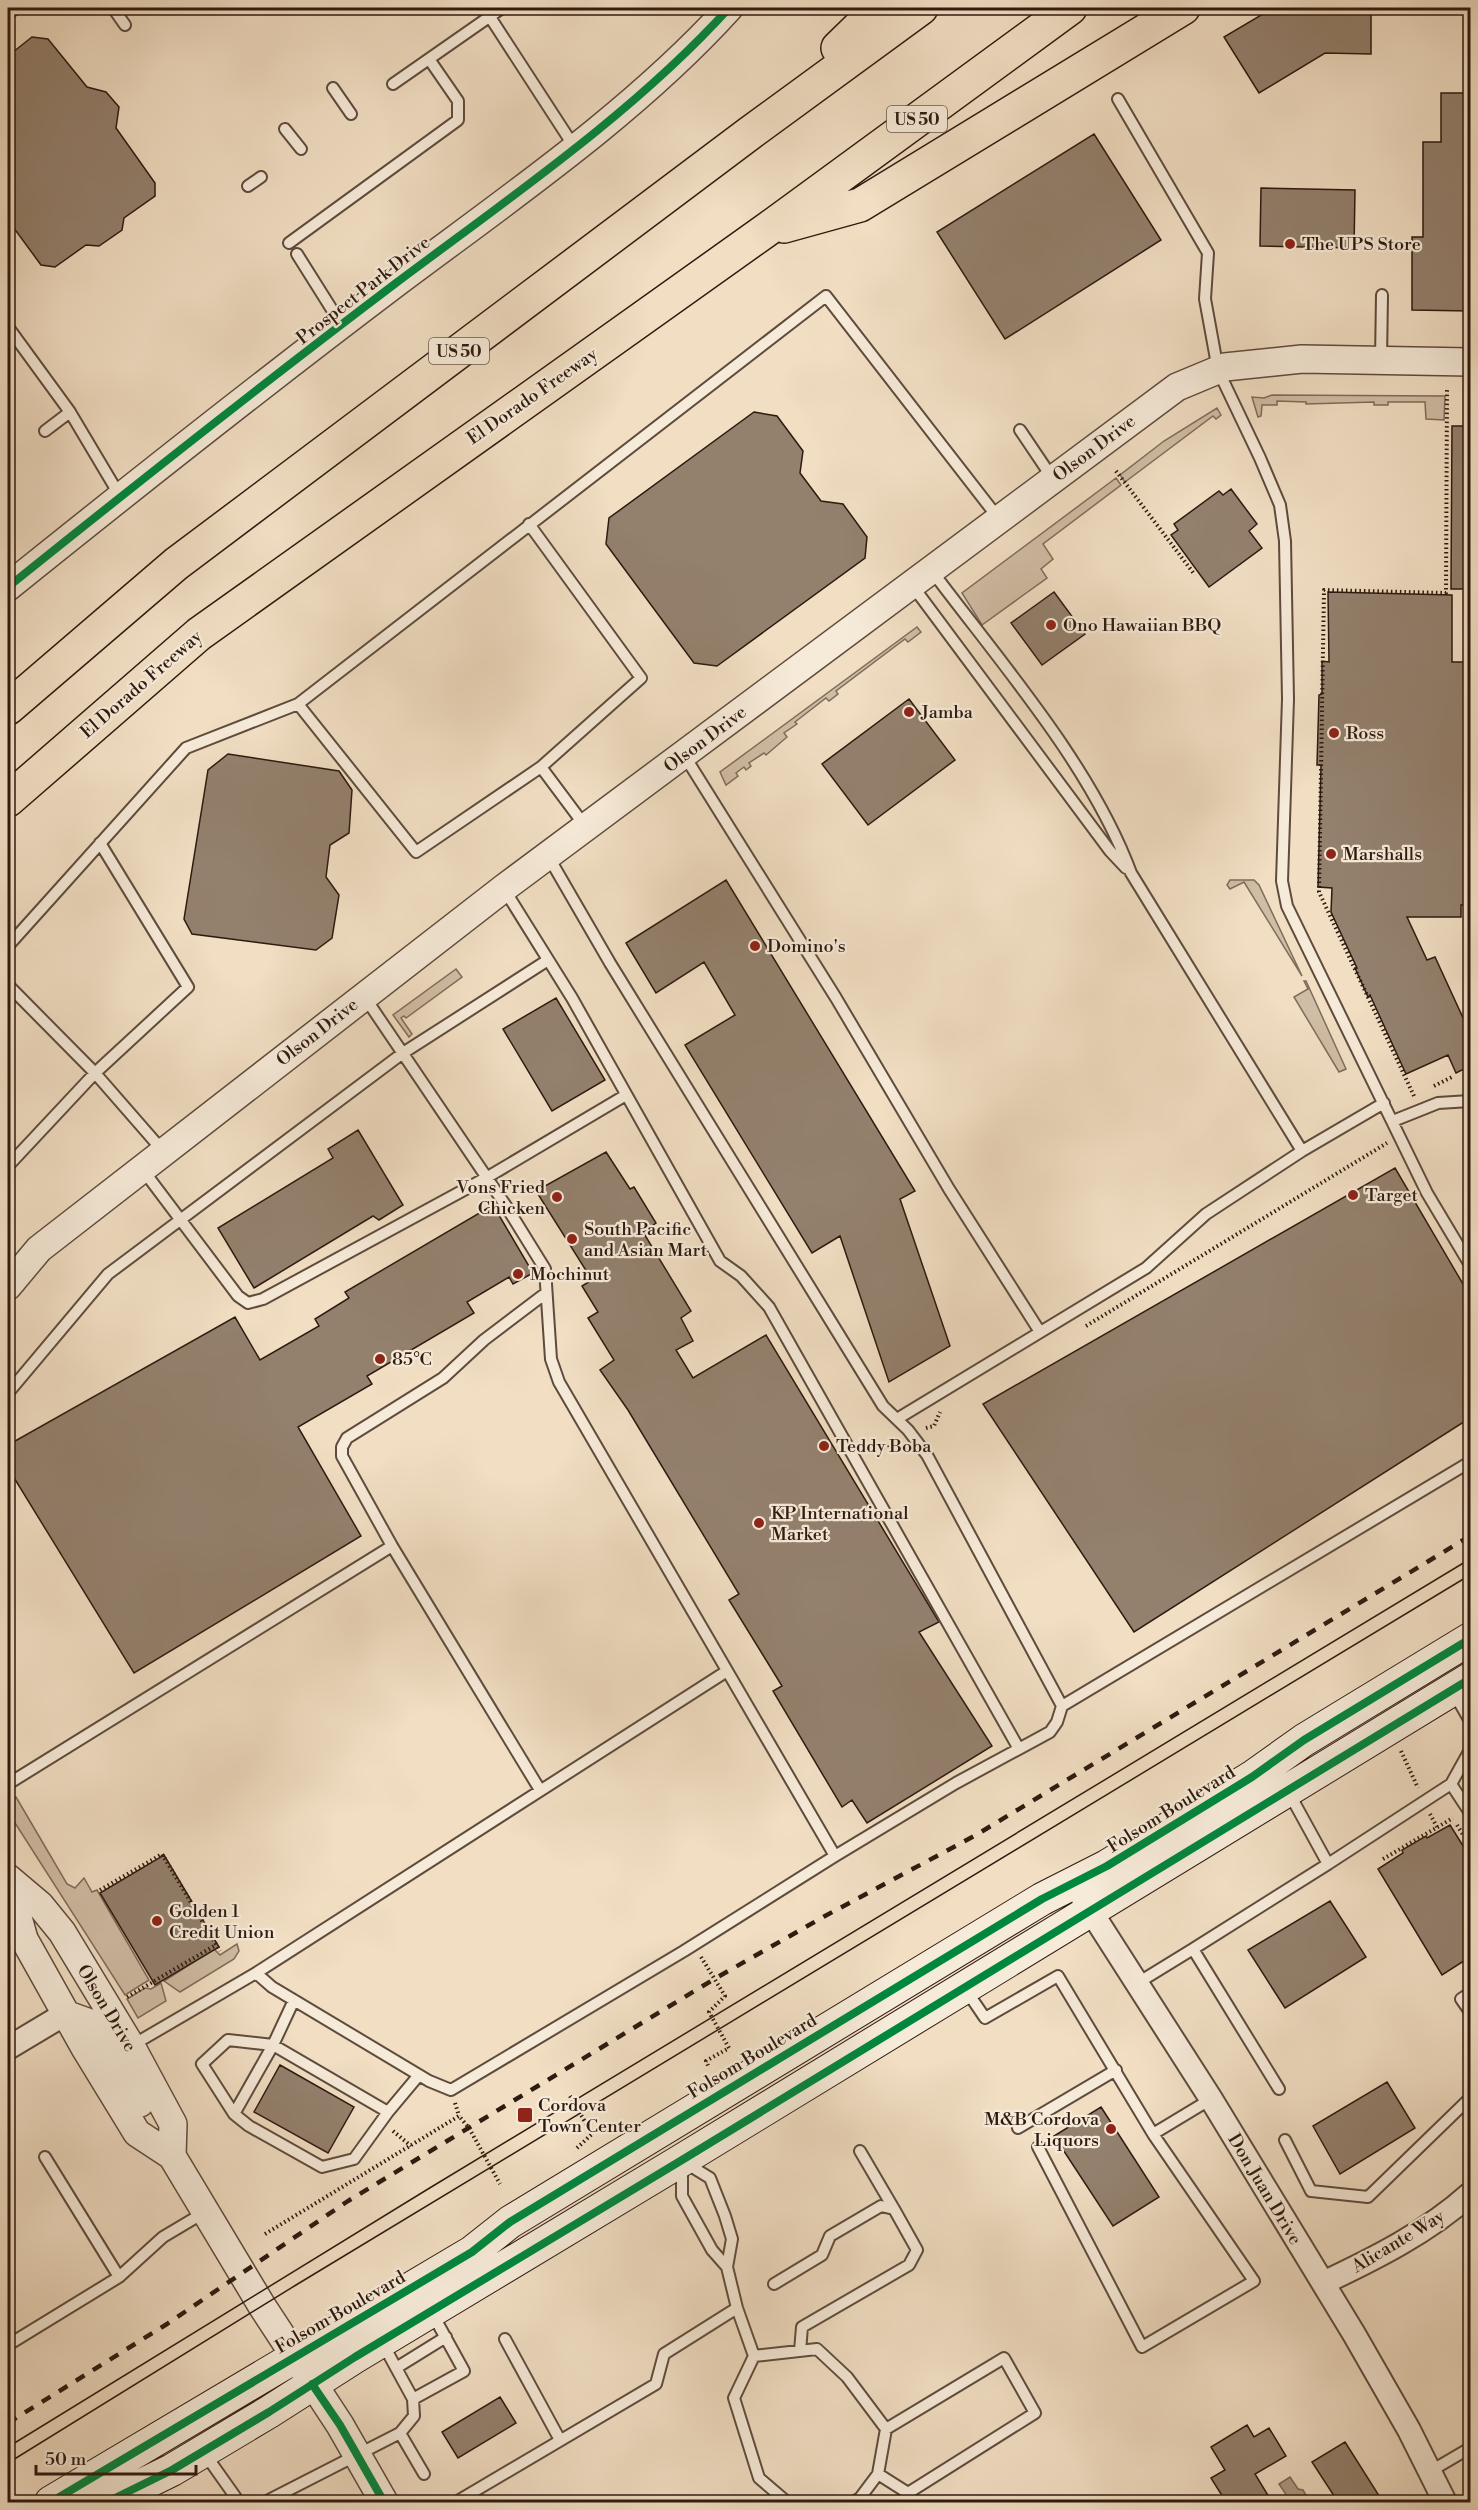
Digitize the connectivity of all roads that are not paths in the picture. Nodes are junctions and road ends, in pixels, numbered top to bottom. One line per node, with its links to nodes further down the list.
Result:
1 (16, 8): 9 (lane)
2 (112, 8): 11 (lane)
3 (502, 8): 10 (lane)
4 (729, 8): 19 (street, Prospect Park Drive)
5 (879, 8): 18 (highway)
6 (921, 8): 18 (highway, US 50)
7 (1070, 8): 23 (highway, El Dorado Freeway / US 50)
8 (1183, 8): 23 (highway)
9 (8, 14)
10 (490, 17): 12 (lane); 19 (lane)
11 (125, 25)
12 (429, 59): 13 (lane); 24 (lane)
13 (393, 84)
14 (333, 88): 16 (lane)
15 (1118, 99): 31 (lane)
16 (351, 114)
17 (285, 129): 20 (lane)
18 (750, 133): 42 (highway, US 50)
19 (575, 148): 27 (street, Prospect Park Drive)
20 (301, 149)
21 (261, 177): 22 (lane)
22 (248, 186)
23 (765, 231): 45 (highway, El Dorado Freeway / US 50)
24 (289, 243)
25 (297, 254): 27 (lane)
26 (1382, 296): 29 (lane)
27 (341, 324): 36 (street, Prospect Park Drive)
28 (8, 327): 32 (lane)
29 (1381, 360): 30 (street, Olson Drive); 31 (street, Olson Drive)
30 (1470, 362)
31 (1218, 370): 35 (street, Olson Drive); 59 (lane)
32 (70, 412): 34 (lane); 36 (lane)
33 (1020, 430): 35 (lane)
34 (45, 431)
35 (1053, 479): 37 (street, Olson Drive)
36 (120, 497): 40 (street, Prospect Park Drive)
37 (1000, 519): 38 (lane); 39 (street, Olson Drive)
38 (530, 524): 41 (lane); 44 (lane)
39 (922, 577): 43 (street, Olson Drive); 49 (lane); 49 (lane)
40 (8, 588)
41 (298, 704): 44 (lane); 47 (lane)
42 (8, 708)
43 (684, 754): 46 (street, Olson Drive); 70 (lane)
44 (541, 767): 46 (lane)
45 (8, 800)
46 (586, 827): 48 (street, Olson Drive)
47 (100, 843): 51 (lane); 56 (lane)
48 (548, 856): 50 (street, Olson Drive); 72 (lane)
49 (1131, 873): 61 (lane)
50 (504, 888): 52 (lane); 54 (street, Olson Drive)
51 (8, 946)
52 (549, 960): 55 (lane); 57 (lane)
53 (8, 985): 56 (lane)
54 (364, 996): 55 (lane); 62 (street, Olson Drive)
55 (403, 1053): 65 (lane); 66 (lane)
56 (95, 1073): 62 (lane); 63 (lane)
57 (626, 1095): 65 (lane); 80 (lane)
58 (1470, 1101): 60 (lane)
59 (1384, 1103): 60 (lane); 61 (lane)
60 (1393, 1121): 67 (lane)
61 (1302, 1151): 70 (lane)
62 (164, 1152): 64 (street, Olson Drive)
63 (8, 1166)
64 (142, 1168): 66 (lane); 68 (street, Olson Drive)
65 (486, 1178): 66 (lane); 69 (lane)
66 (180, 1220): 71 (lane)
67 (1470, 1264)
68 (8, 1286)
69 (546, 1293): 74 (lane); 76 (lane)
70 (1040, 1332): 72 (lane)
71 (8, 1393)
72 (897, 1419): 78 (lane)
73 (1470, 1462): 78 (lane)
74 (392, 1545): 82 (lane); 84 (lane)
75 (1470, 1639): 90 (main road, Folsom Boulevard)
76 (727, 1671): 84 (lane); 87 (lane)
77 (1461, 1684): 79 (lane); 85 (main road)
78 (1062, 1706): 80 (lane)
79 (1470, 1721)
80 (1019, 1749): 87 (lane)
81 (1470, 1750): 83 (lane)
82 (8, 1784)
83 (1451, 1784): 86 (lane); 88 (lane)
84 (540, 1790): 94 (lane)
85 (1287, 1790): 88 (lane); 92 (main road)
86 (1470, 1813)
87 (835, 1856): 106 (lane)
88 (1328, 1864): 93 (lane)
89 (8, 1879): 91 (street, Olson Drive); 101 (street, Olson Drive)
90 (1072, 1884): 92 (street, Don Juan Drive); 99 (main road, Folsom Boulevard)
91 (40, 1905): 101 (street); 103 (street, Olson Drive)
92 (1091, 1910): 95 (street, Don Juan Drive); 96 (main road)
93 (1193, 1949): 95 (lane); 107 (lane)
94 (256, 1973): 98 (lane); 103 (lane)
95 (1136, 1984): 109 (street, Don Juan Drive)
96 (965, 1988): 105 (lane); 120 (main road)
97 (1470, 1993): 100 (lane)
98 (294, 2000): 102 (lane); 106 (lane)
99 (866, 2005): 120 (main road); 135 (main road, Folsom Boulevard)
100 (1470, 2012)
101 (65, 2014): 104 (street); 112 (street); 118 (street, Olson Drive)
102 (273, 2045): 110 (lane); 111 (lane); 111 (lane)
103 (131, 2046): 112 (street, Olson Drive)
104 (8, 2048)
105 (1116, 2070): 113 (lane); 114 (lane)
106 (420, 2075): 110 (lane)
107 (1279, 2089)
108 (1470, 2098): 115 (lane)
109 (1210, 2099): 114 (lane); 126 (street, Don Juan Drive)
110 (388, 2112): 111 (lane)
111 (234, 2114)
112 (174, 2124): 118 (street)
113 (1018, 2128)
114 (1153, 2134): 116 (lane)
115 (1285, 2140)
116 (1038, 2147)
117 (860, 2151): 122 (lane)
118 (172, 2156): 123 (street, Olson Drive)
119 (45, 2157): 125 (lane)
120 (682, 2160): 124 (lane); 124 (lane); 129 (main road)
121 (1470, 2194): 126 (street, Alicante Way)
122 (894, 2209): 127 (lane); 132 (lane)
123 (205, 2212): 125 (lane); 135 (street, Olson Drive)
124 (727, 2267): 128 (lane)
125 (119, 2277): 131 (lane)
126 (1323, 2283): 144 (street, Don Juan Drive)
127 (774, 2284)
128 (737, 2308): 134 (lane); 140 (lane)
129 (438, 2324): 133 (main road); 137 (lane)
130 (505, 2339): 140 (lane)
131 (8, 2345)
132 (800, 2351): 134 (lane); 138 (lane)
133 (389, 2354): 136 (main road); 137 (lane)
134 (754, 2356): 153 (lane)
135 (294, 2357): 136 (street, Olson Drive); 147 (main road, Folsom Boulevard)
136 (312, 2385): 142 (main road); 143 (street, Olson Drive)
137 (413, 2399): 139 (lane)
138 (886, 2429): 146 (lane); 146 (lane)
139 (400, 2433): 143 (lane); 145 (lane)
140 (560, 2440): 152 (lane)
141 (1470, 2448): 144 (lane)
142 (203, 2451): 148 (main road); 149 (lane)
143 (357, 2456): 150 (lane); 151 (street, Olson Drive)
144 (1429, 2472): 155 (street, Don Juan Drive)
145 (424, 2474)
146 (878, 2474): 154 (lane)
147 (51, 2502)
148 (107, 2502)
149 (239, 2502)
150 (265, 2502)
151 (384, 2502)
152 (456, 2502)
153 (787, 2502)
154 (853, 2502)
155 (1445, 2502)

